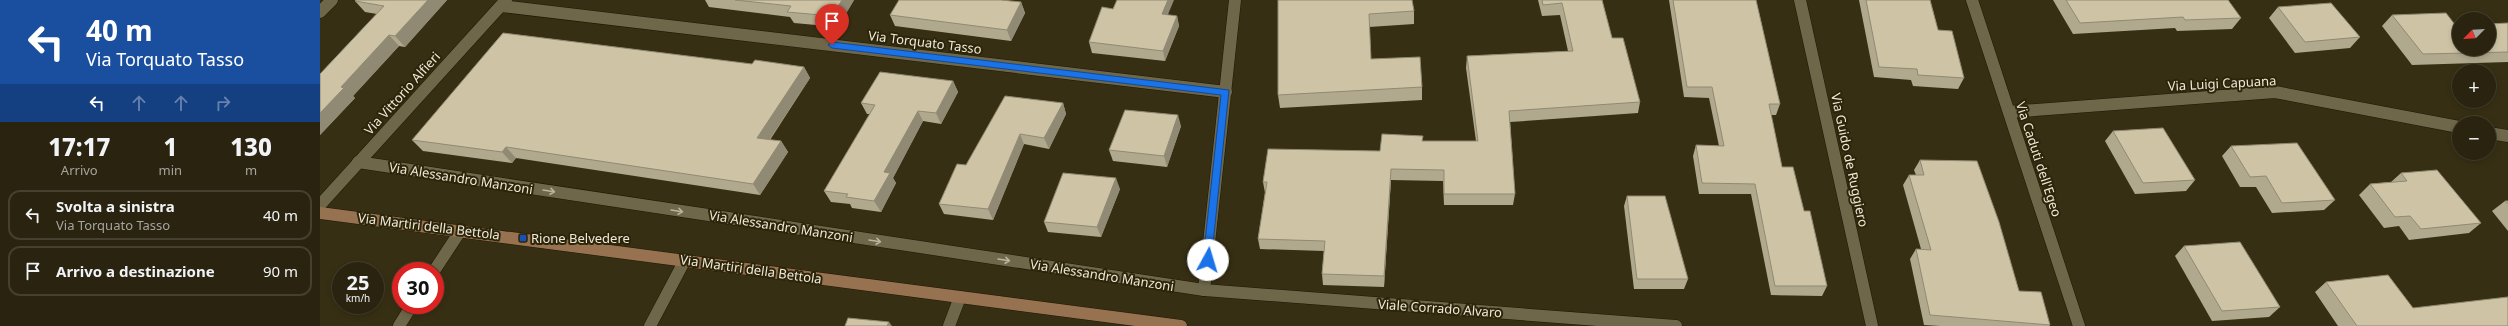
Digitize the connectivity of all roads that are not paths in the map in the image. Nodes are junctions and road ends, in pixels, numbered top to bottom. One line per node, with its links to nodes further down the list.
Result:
1 (332, 0): 6 (street)
2 (1235, 0): 7 (street)
3 (1800, 0): 26 (street, Via Guido de Ruggiero)
4 (1972, 0): 8 (street, Via Caduti dell'Egeo)
5 (504, 3): 7 (street, Via Torquato Tasso); 12 (street, Via Vittorio Alfieri)
6 (320, 12)
7 (1226, 92): 18 (street)
8 (2009, 112): 9 (street, Via Luigi Capuana); 27 (street, Via Caduti dell'Egeo)
9 (2452, 126)
10 (2496, 134): 11 (street)
11 (2508, 136)
12 (358, 162): 13 (street, Via Vittorio Alfieri); 18 (street, Via Alessandro Manzoni, one-way to 18)
13 (320, 205)
14 (320, 213): 15 (main road, Via Martiri della Bettola)
15 (461, 230): 16 (main road, Via Martiri della Bettola); 17 (street)
16 (684, 260): 19 (main road, Via Martiri della Bettola); 22 (street)
17 (440, 262)
18 (1204, 290): 25 (street, Viale Corrado Alvaro)
19 (960, 297): 23 (street); 24 (main road, Via Martiri della Bettola)
20 (406, 314): 21 (street)
21 (399, 326)
22 (650, 326)
23 (950, 326)
24 (1181, 326)
25 (1676, 326)
26 (1872, 326)
27 (2079, 326)

